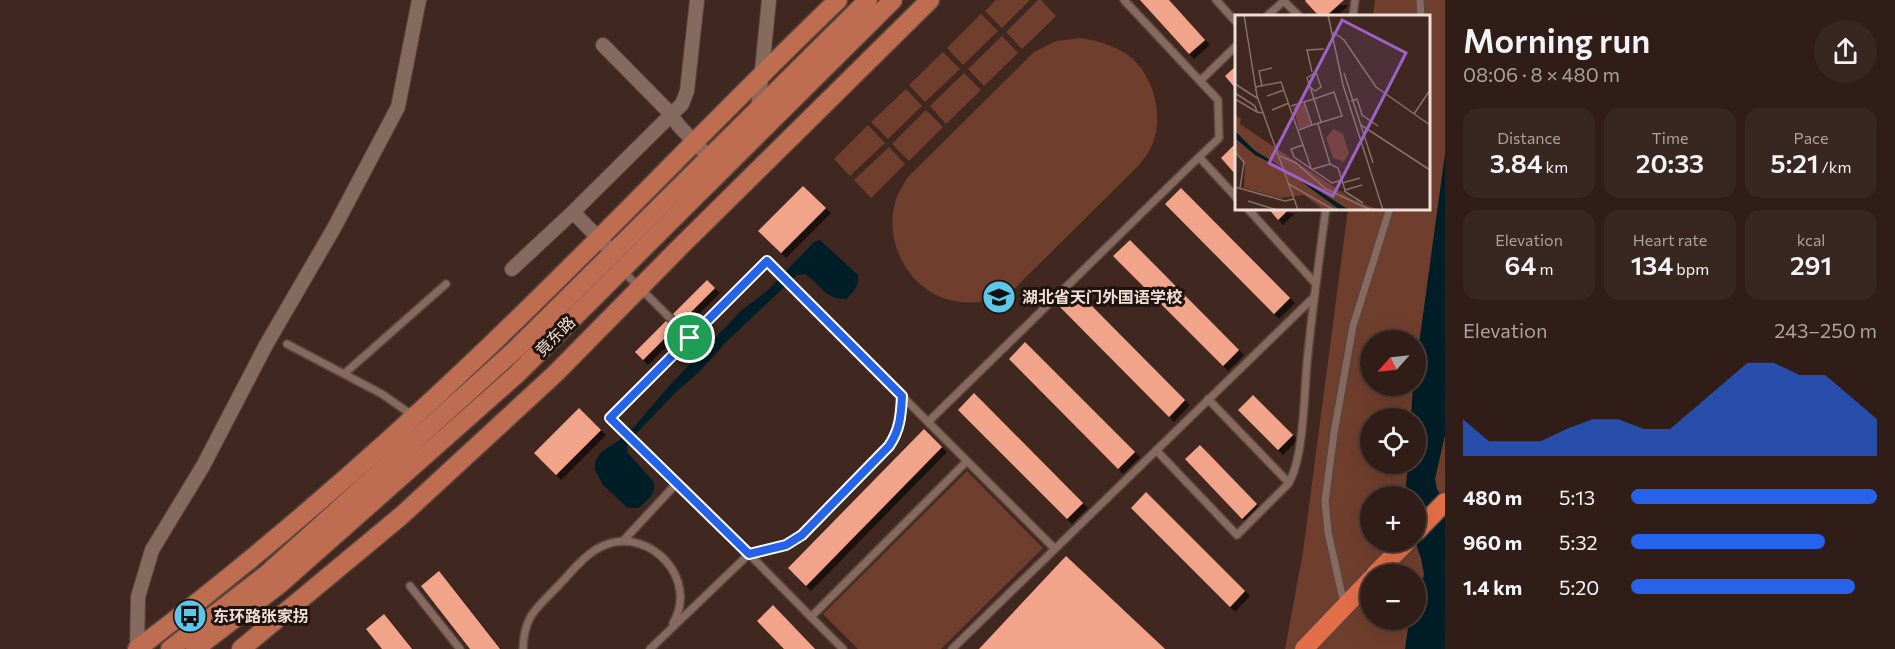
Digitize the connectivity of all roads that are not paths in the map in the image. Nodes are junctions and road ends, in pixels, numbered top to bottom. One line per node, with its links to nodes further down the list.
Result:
1 (418, 0): 63 (street)
2 (697, 0): 22 (street)
3 (770, 0): 20 (street)
4 (838, 0): 20 (main road)
5 (868, 0): 23 (main road, 竟东路)
6 (893, 0): 23 (main road, 竟东路)
7 (930, 0): 38 (main road)
8 (1124, 0): 21 (lane)
9 (1216, 0): 17 (lane)
10 (1284, 0): 13 (lane); 14 (lane)
11 (1355, 0): 15 (lane)
12 (1420, 0): 16 (lane)
13 (1268, 15)
14 (1298, 15)
15 (1353, 15)
16 (1421, 15)
17 (1235, 21)
18 (603, 45): 22 (street)
19 (1235, 47): 21 (lane)
20 (762, 73): 23 (street); 24 (main road)
21 (1200, 81): 26 (lane)
22 (671, 115): 24 (street); 31 (street)
23 (764, 116): 25 (main road, 竟东路); 35 (main road, 竟东路)
24 (694, 142): 25 (street); 32 (main road)
25 (709, 157): 33 (main road, 竟东路)
26 (1199, 157): 27 (lane); 45 (lane)
27 (1235, 197)
28 (1249, 210): 36 (lane)
29 (1326, 210): 36 (lane)
30 (1389, 210): 60 (lane)
31 (573, 212): 32 (street); 34 (street)
32 (598, 238): 33 (street); 46 (main road)
33 (613, 253): 46 (main road, 竟东路)
34 (513, 269)
35 (622, 270): 38 (lane); 65 (main road, 竟东路)
36 (1315, 283): 39 (lane)
37 (446, 284): 42 (lane)
38 (640, 288): 40 (lane); 66 (main road)
39 (1314, 297): 44 (lane); 50 (lane)
40 (690, 338): 43 (lane); 49 (lane)
41 (287, 344): 42 (lane)
42 (344, 374): 46 (lane)
43 (902, 396): 45 (lane); 56 (lane)
44 (1208, 399): 47 (lane); 50 (lane)
45 (928, 422): 48 (lane)
46 (421, 423): 63 (main road); 64 (main road, 竟东路)
47 (1156, 450): 50 (lane); 54 (lane)
48 (967, 461): 54 (lane); 61 (lane)
49 (677, 483): 53 (lane); 56 (lane)
50 (1289, 483)
51 (1445, 502): 52 (highway)
52 (1426, 522)
53 (623, 541): 62 (lane); 68 (lane)
54 (1054, 549): 71 (lane)
55 (1397, 552): 57 (highway)
56 (749, 554): 61 (lane); 62 (lane)
57 (1385, 564)
58 (410, 586): 67 (lane)
59 (1360, 590): 60 (highway)
60 (1346, 605): 72 (highway)
61 (811, 617): 70 (lane)
62 (667, 633): 69 (lane)
63 (137, 649)
64 (170, 649)
65 (195, 649)
66 (241, 649)
67 (460, 649)
68 (523, 649)
69 (650, 649)
70 (843, 649)
71 (952, 649)
72 (1304, 649)

